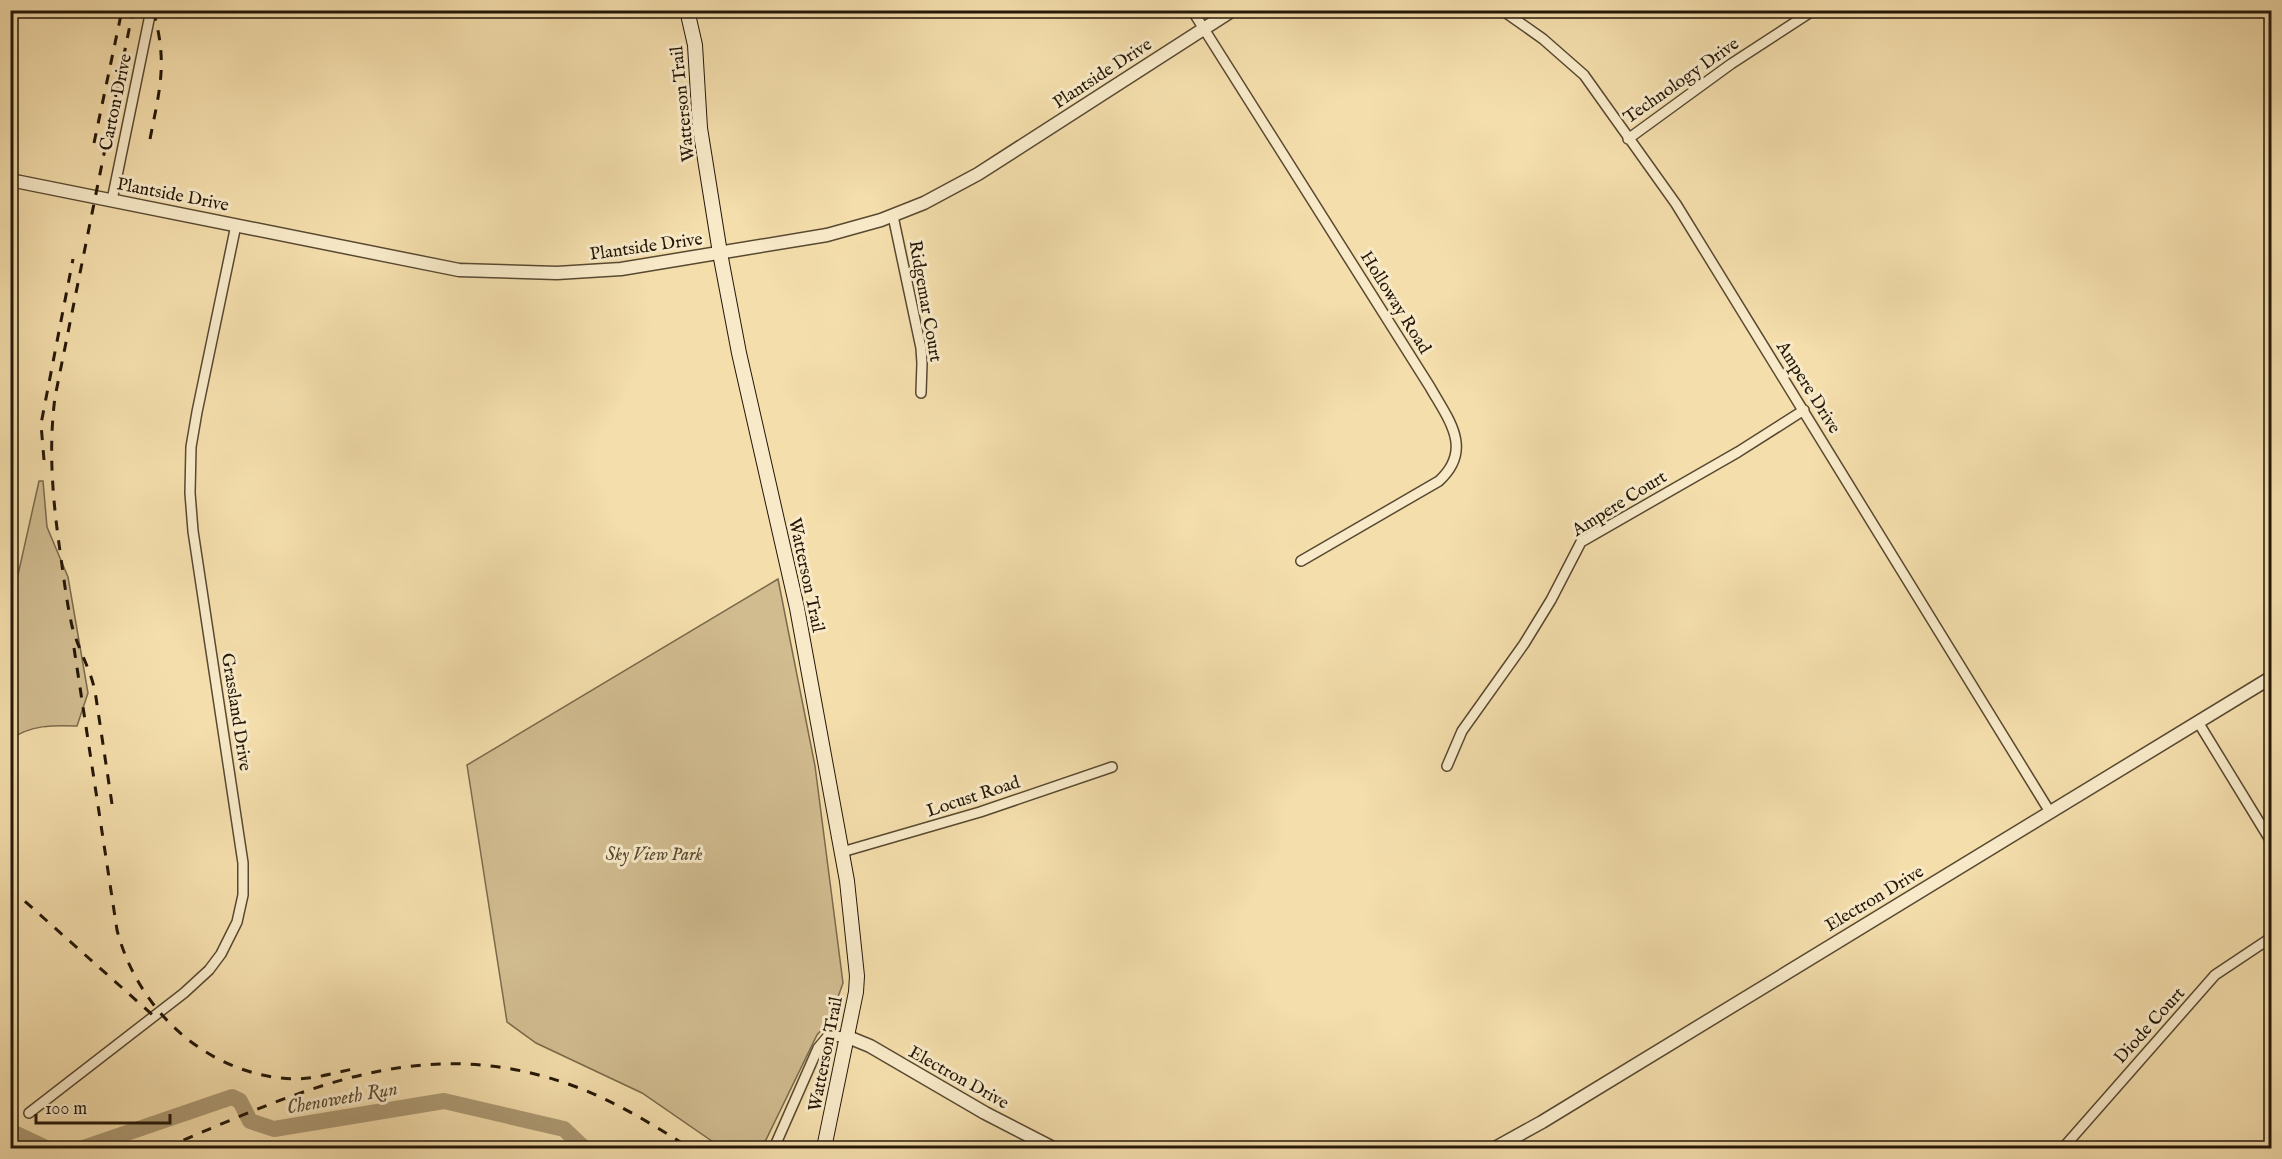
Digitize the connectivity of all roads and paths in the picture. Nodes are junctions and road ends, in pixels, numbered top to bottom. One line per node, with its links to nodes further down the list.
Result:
1 (151, 10): 10 (street, Carton Drive)
2 (687, 10): 13 (main road, Watterson Trail)
3 (1192, 10): 7 (street, Holloway Road)
4 (1233, 10): 7 (street, Plantside Drive)
5 (1502, 10): 8 (street, Ampere Drive)
6 (1814, 10): 8 (street, Technology Drive)
7 (1204, 29): 11 (street, Plantside Drive); 16 (street, Holloway Road)
8 (1628, 139): 15 (street, Ampere Drive)
9 (10, 180): 10 (street, Plantside Drive)
10 (112, 200): 12 (street, Plantside Drive)
11 (893, 216): 13 (street, Plantside Drive); 14 (street, Ridgemar Court)
12 (236, 225): 13 (street, Plantside Drive); 26 (street, Grassland Drive)
13 (720, 253): 23 (main road, Watterson Trail)
14 (921, 393)
15 (1804, 410): 19 (street, Ampere Court); 21 (street, Ampere Drive)
16 (1301, 561)
17 (2271, 677): 18 (street, Electron Drive)
18 (2198, 722): 21 (street, Electron Drive); 22 (street)
19 (1447, 766)
20 (1112, 767): 23 (street, Locust Road)
21 (2050, 812): 30 (street, Electron Drive)
22 (2271, 843)
23 (842, 852): 25 (main road, Watterson Trail)
24 (2271, 937): 31 (street, Diode Court)
25 (848, 1037): 27 (street); 28 (main road, Watterson Trail); 29 (street, Electron Drive)
26 (29, 1113)
27 (774, 1149)
28 (824, 1149)
29 (1053, 1149)
30 (1495, 1149)
31 (2062, 1149)

